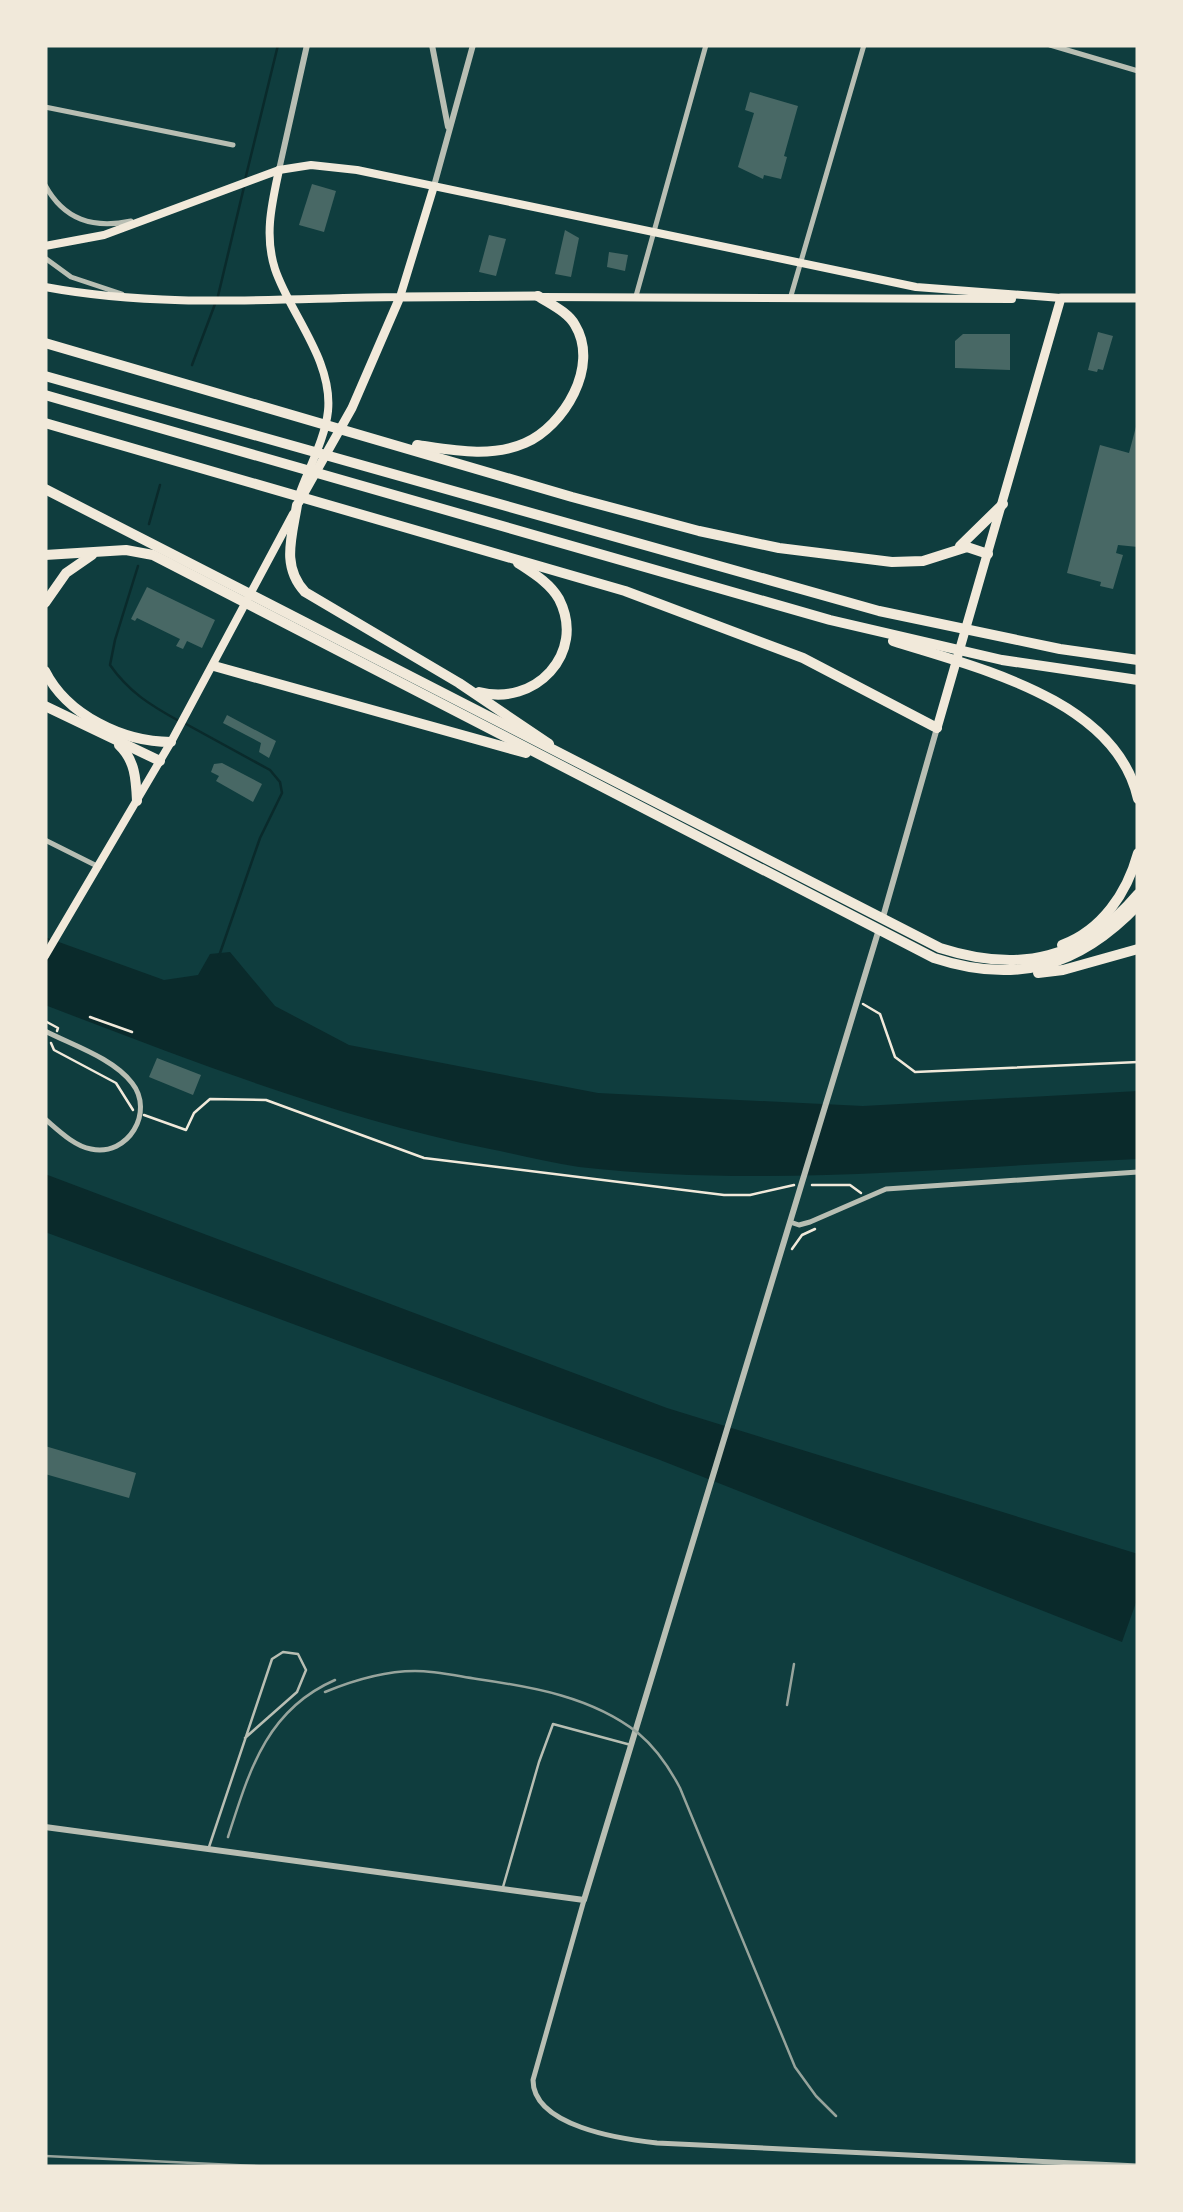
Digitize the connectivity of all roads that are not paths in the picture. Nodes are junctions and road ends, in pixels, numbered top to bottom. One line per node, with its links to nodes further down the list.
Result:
1 (307, 45): 11 (street)
2 (432, 45): 9 (street)
3 (473, 45): 9 (street)
4 (706, 45): 15 (street)
5 (864, 45): 18 (street)
6 (1050, 45): 7 (street)
7 (1138, 71)
8 (45, 107): 10 (street)
9 (448, 134): 13 (street)
10 (233, 145)
11 (280, 170): 13 (main road); 14 (main road); 22 (main road)
12 (45, 185): 14 (street)
13 (434, 186): 15 (main road); 21 (main road)
14 (159, 216): 16 (main road)
15 (652, 234): 18 (main road); 23 (street)
16 (45, 246)
17 (45, 258): 27 (street)
18 (800, 264): 24 (street); 25 (main road)
19 (45, 287): 27 (main road)
20 (538, 296): 21 (main road); 23 (main road); 32 (highway)
21 (400, 297): 22 (main road); 35 (main road)
22 (288, 298): 27 (main road); 36 (main road)
23 (635, 298): 24 (main road)
24 (790, 298): 25 (main road)
25 (1061, 298): 26 (main road); 34 (main road)
26 (1138, 298)
27 (143, 300)
28 (45, 343): 32 (highway)
29 (45, 376): 46 (highway)
30 (45, 396): 45 (highway)
31 (45, 423): 40 (highway)
32 (380, 440): 37 (highway)
33 (45, 490): 42 (highway)
34 (1003, 504): 37 (highway); 39 (main road)
35 (298, 505): 36 (main road); 50 (highway)
36 (290, 519): 47 (main road)
37 (955, 550): 39 (highway)
38 (97, 552): 41 (highway); 42 (highway); 43 (highway)
39 (988, 554): 52 (main road)
40 (504, 555): 50 (highway); 52 (highway)
41 (45, 556)
42 (228, 588): 44 (highway)
43 (45, 603)
44 (272, 611): 56 (highway); 57 (highway)
45 (830, 620): 49 (highway); 58 (highway)
46 (1138, 660)
47 (214, 666): 53 (main road); 56 (highway)
48 (45, 671): 53 (highway)
49 (1138, 680)
50 (459, 683): 57 (highway)
51 (45, 706): 54 (highway)
52 (937, 728): 72 (street)
53 (174, 737): 55 (main road)
54 (115, 740): 55 (highway); 59 (highway)
55 (160, 760): 59 (main road)
56 (563, 765): 68 (highway)
57 (587, 770): 67 (highway)
58 (1138, 799)
59 (137, 800): 62 (main road)
60 (45, 840): 62 (street)
61 (1138, 853): 67 (highway)
62 (99, 867): 66 (main road)
63 (1138, 894): 67 (highway)
64 (1138, 905): 68 (highway)
65 (1138, 949): 68 (highway)
66 (45, 956)
67 (1026, 960)
68 (1008, 971)
69 (45, 1031): 70 (street)
70 (45, 1119)
71 (1138, 1172): 72 (street)
72 (788, 1222): 74 (street)
73 (245, 1738): 73 (lane); 76 (lane)
74 (632, 1745): 77 (lane); 78 (street)
75 (45, 1827): 76 (street)
76 (209, 1849): 77 (street)
77 (502, 1888): 78 (street)
78 (584, 1900): 79 (street)
79 (1138, 2166)

